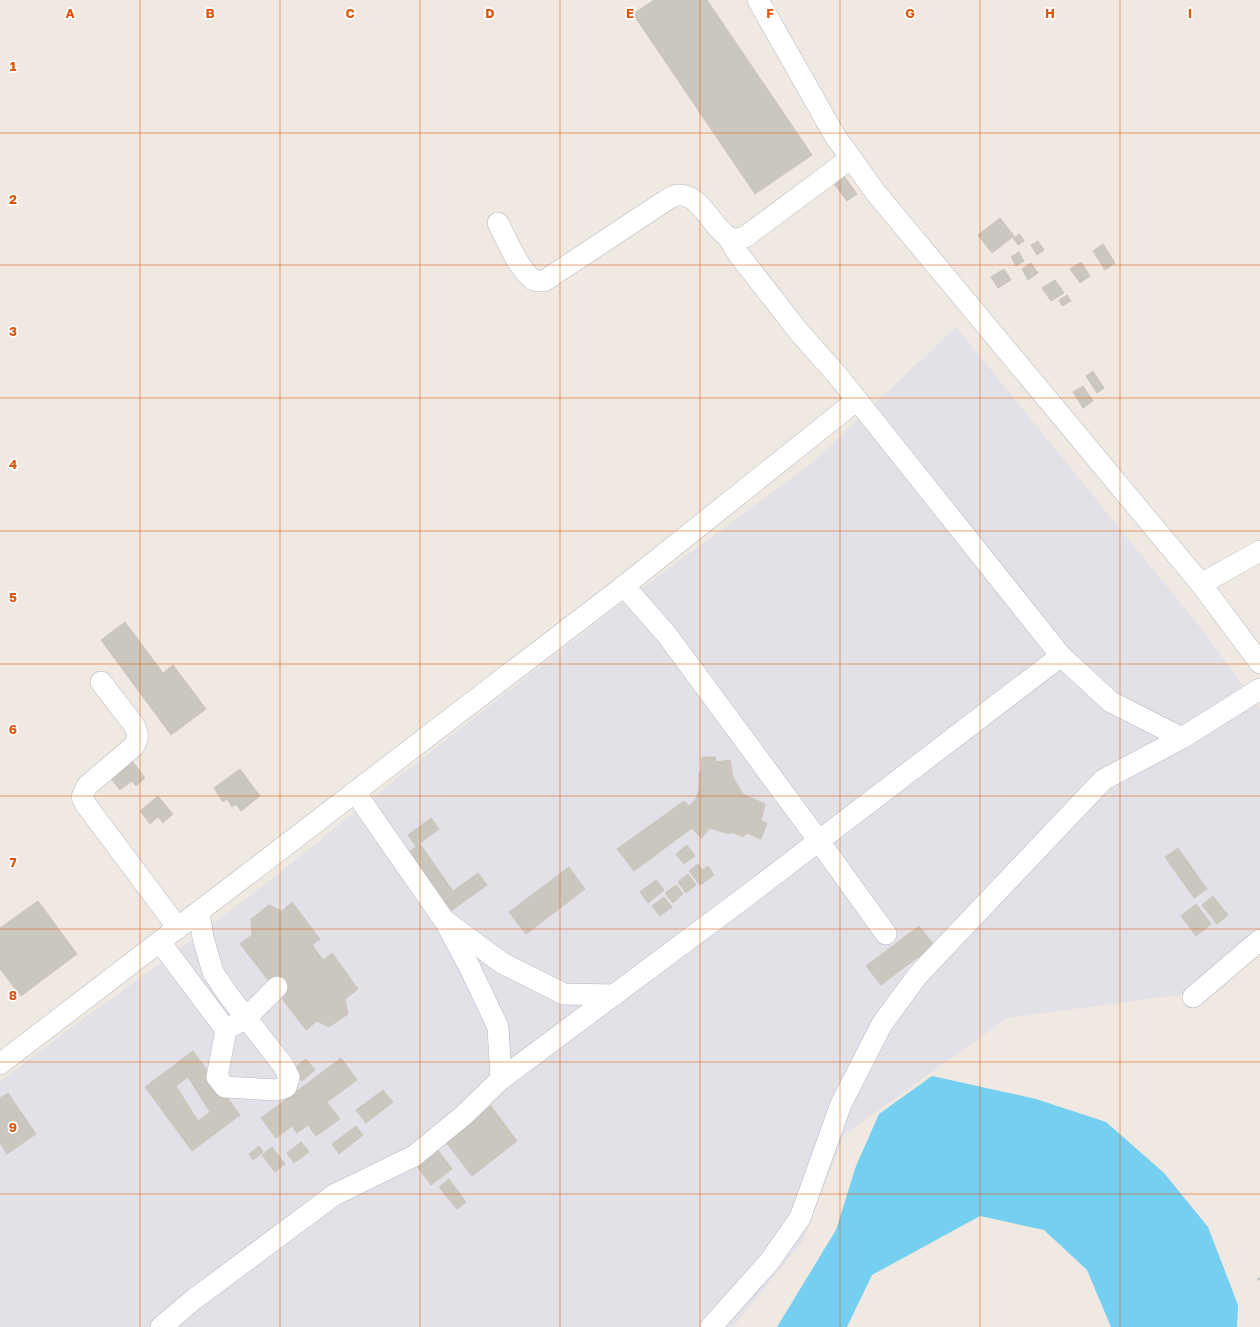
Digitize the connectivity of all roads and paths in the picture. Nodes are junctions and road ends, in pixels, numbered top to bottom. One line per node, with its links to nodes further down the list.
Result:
1 (758, 0): 2 (street)
2 (851, 158): 4 (street); 7 (street)
3 (498, 223): 4 (street)
4 (728, 237): 5 (street)
5 (857, 400): 8 (street); 9 (street)
6 (1260, 551): 7 (street)
7 (1201, 584): 10 (street)
8 (624, 586): 14 (street); 15 (street)
9 (1061, 656): 13 (street); 15 (street)
10 (1260, 663)
11 (101, 682): 18 (street)
12 (1260, 689): 13 (street)
13 (1182, 738): 30 (street)
14 (356, 792): 16 (street); 17 (street)
15 (819, 841): 19 (street); 23 (street)
16 (199, 912): 18 (street); 25 (street)
17 (444, 920): 23 (street); 28 (street)
18 (178, 928): 21 (street)
19 (886, 934)
20 (1260, 940): 24 (street)
21 (160, 942): 26 (street); 27 (street)
22 (277, 987): 25 (street)
23 (615, 995): 28 (street)
24 (1193, 997)
25 (245, 1019): 26 (street); 26 (street)
26 (226, 1030)
27 (0, 1064)
28 (500, 1079): 29 (street)
29 (161, 1327)
30 (711, 1327)

